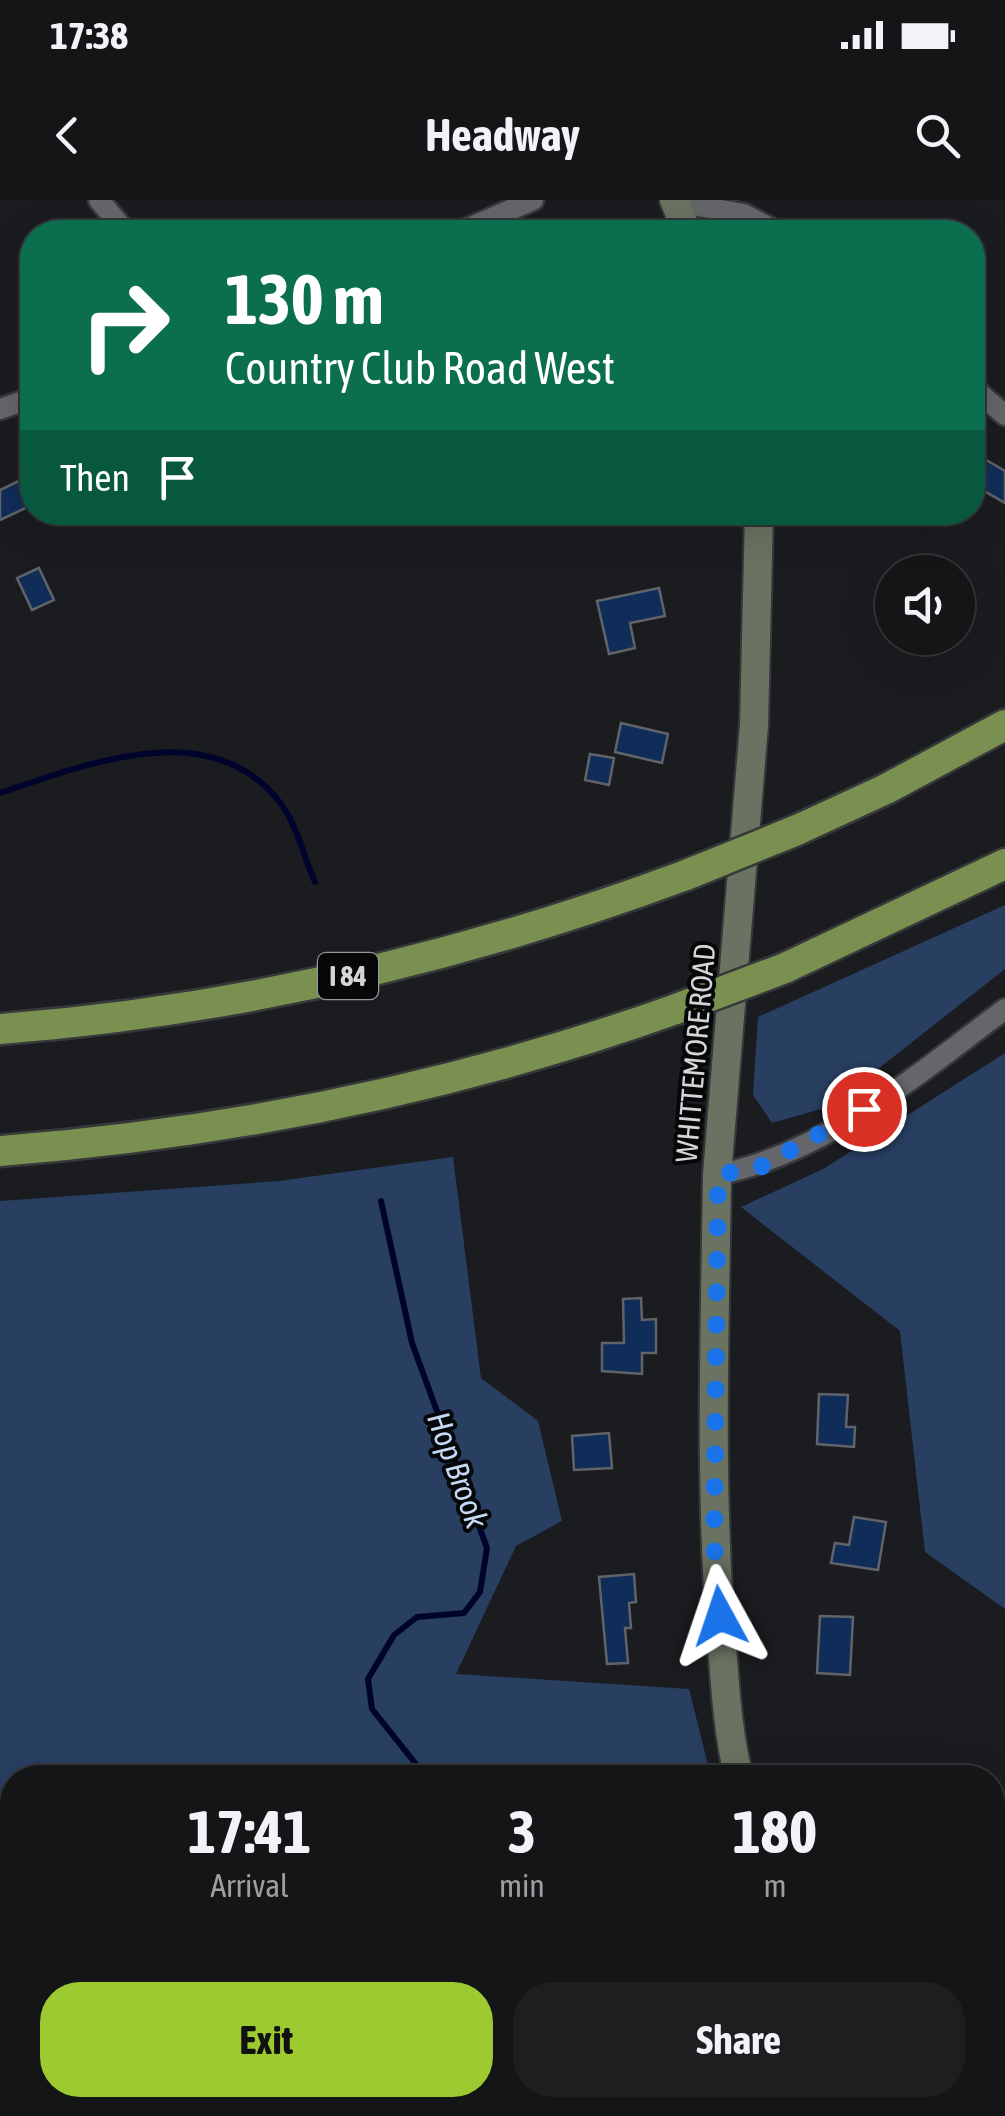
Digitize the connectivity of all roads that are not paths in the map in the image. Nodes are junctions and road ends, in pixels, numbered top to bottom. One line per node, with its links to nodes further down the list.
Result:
1 (98, 200): 4 (street)
2 (532, 200): 5 (street)
3 (675, 201): 6 (street)
4 (116, 220)
5 (487, 220)
6 (755, 220)
7 (985, 398): 8 (street)
8 (1005, 415)
9 (760, 525): 15 (main road, WHITTEMORE ROAD)
10 (1005, 724): 13 (highway, I 84, bridge)
11 (1005, 864): 14 (highway, bridge)
12 (1005, 1009): 15 (street)
13 (0, 1029)
14 (0, 1152)
15 (718, 1175): 16 (main road, WHITTEMORE ROAD)
16 (736, 1765)

